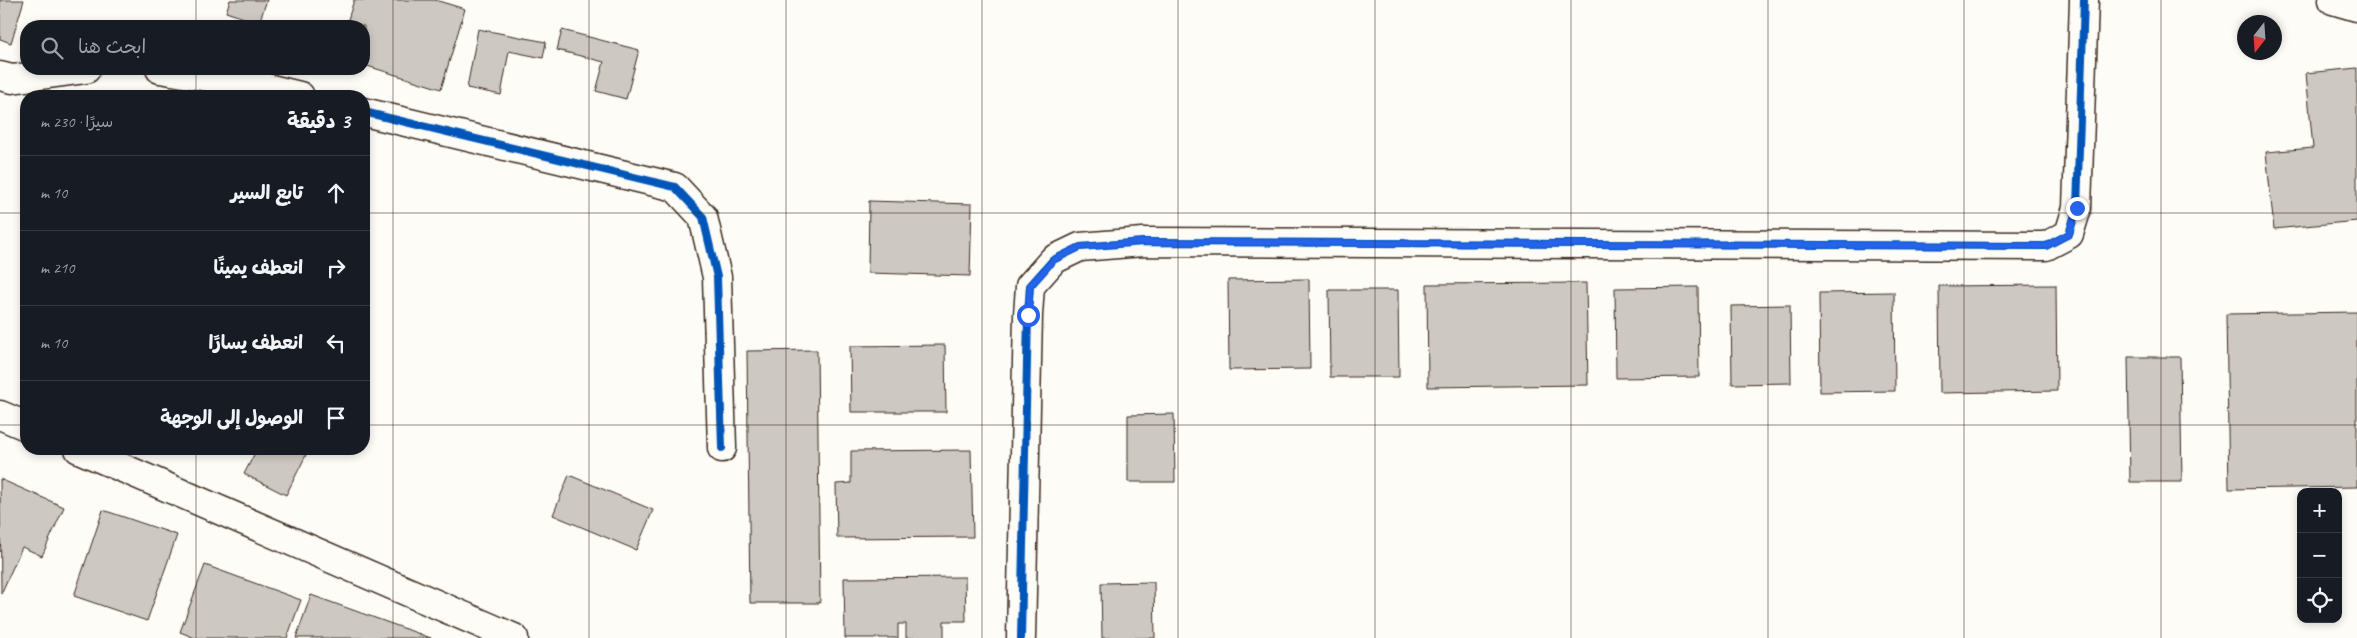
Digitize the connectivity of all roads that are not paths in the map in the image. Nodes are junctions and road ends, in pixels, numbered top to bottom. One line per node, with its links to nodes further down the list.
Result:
1 (2084, 0): 14 (street)
2 (2333, 0): 3 (street)
3 (2357, 7)
4 (42, 75): 6 (street)
5 (195, 75): 7 (street)
6 (0, 76)
7 (275, 90)
8 (370, 113): 11 (street)
9 (0, 415): 10 (street)
10 (20, 423)
11 (722, 448)
12 (92, 455): 13 (street)
13 (514, 638)
14 (1021, 638)

